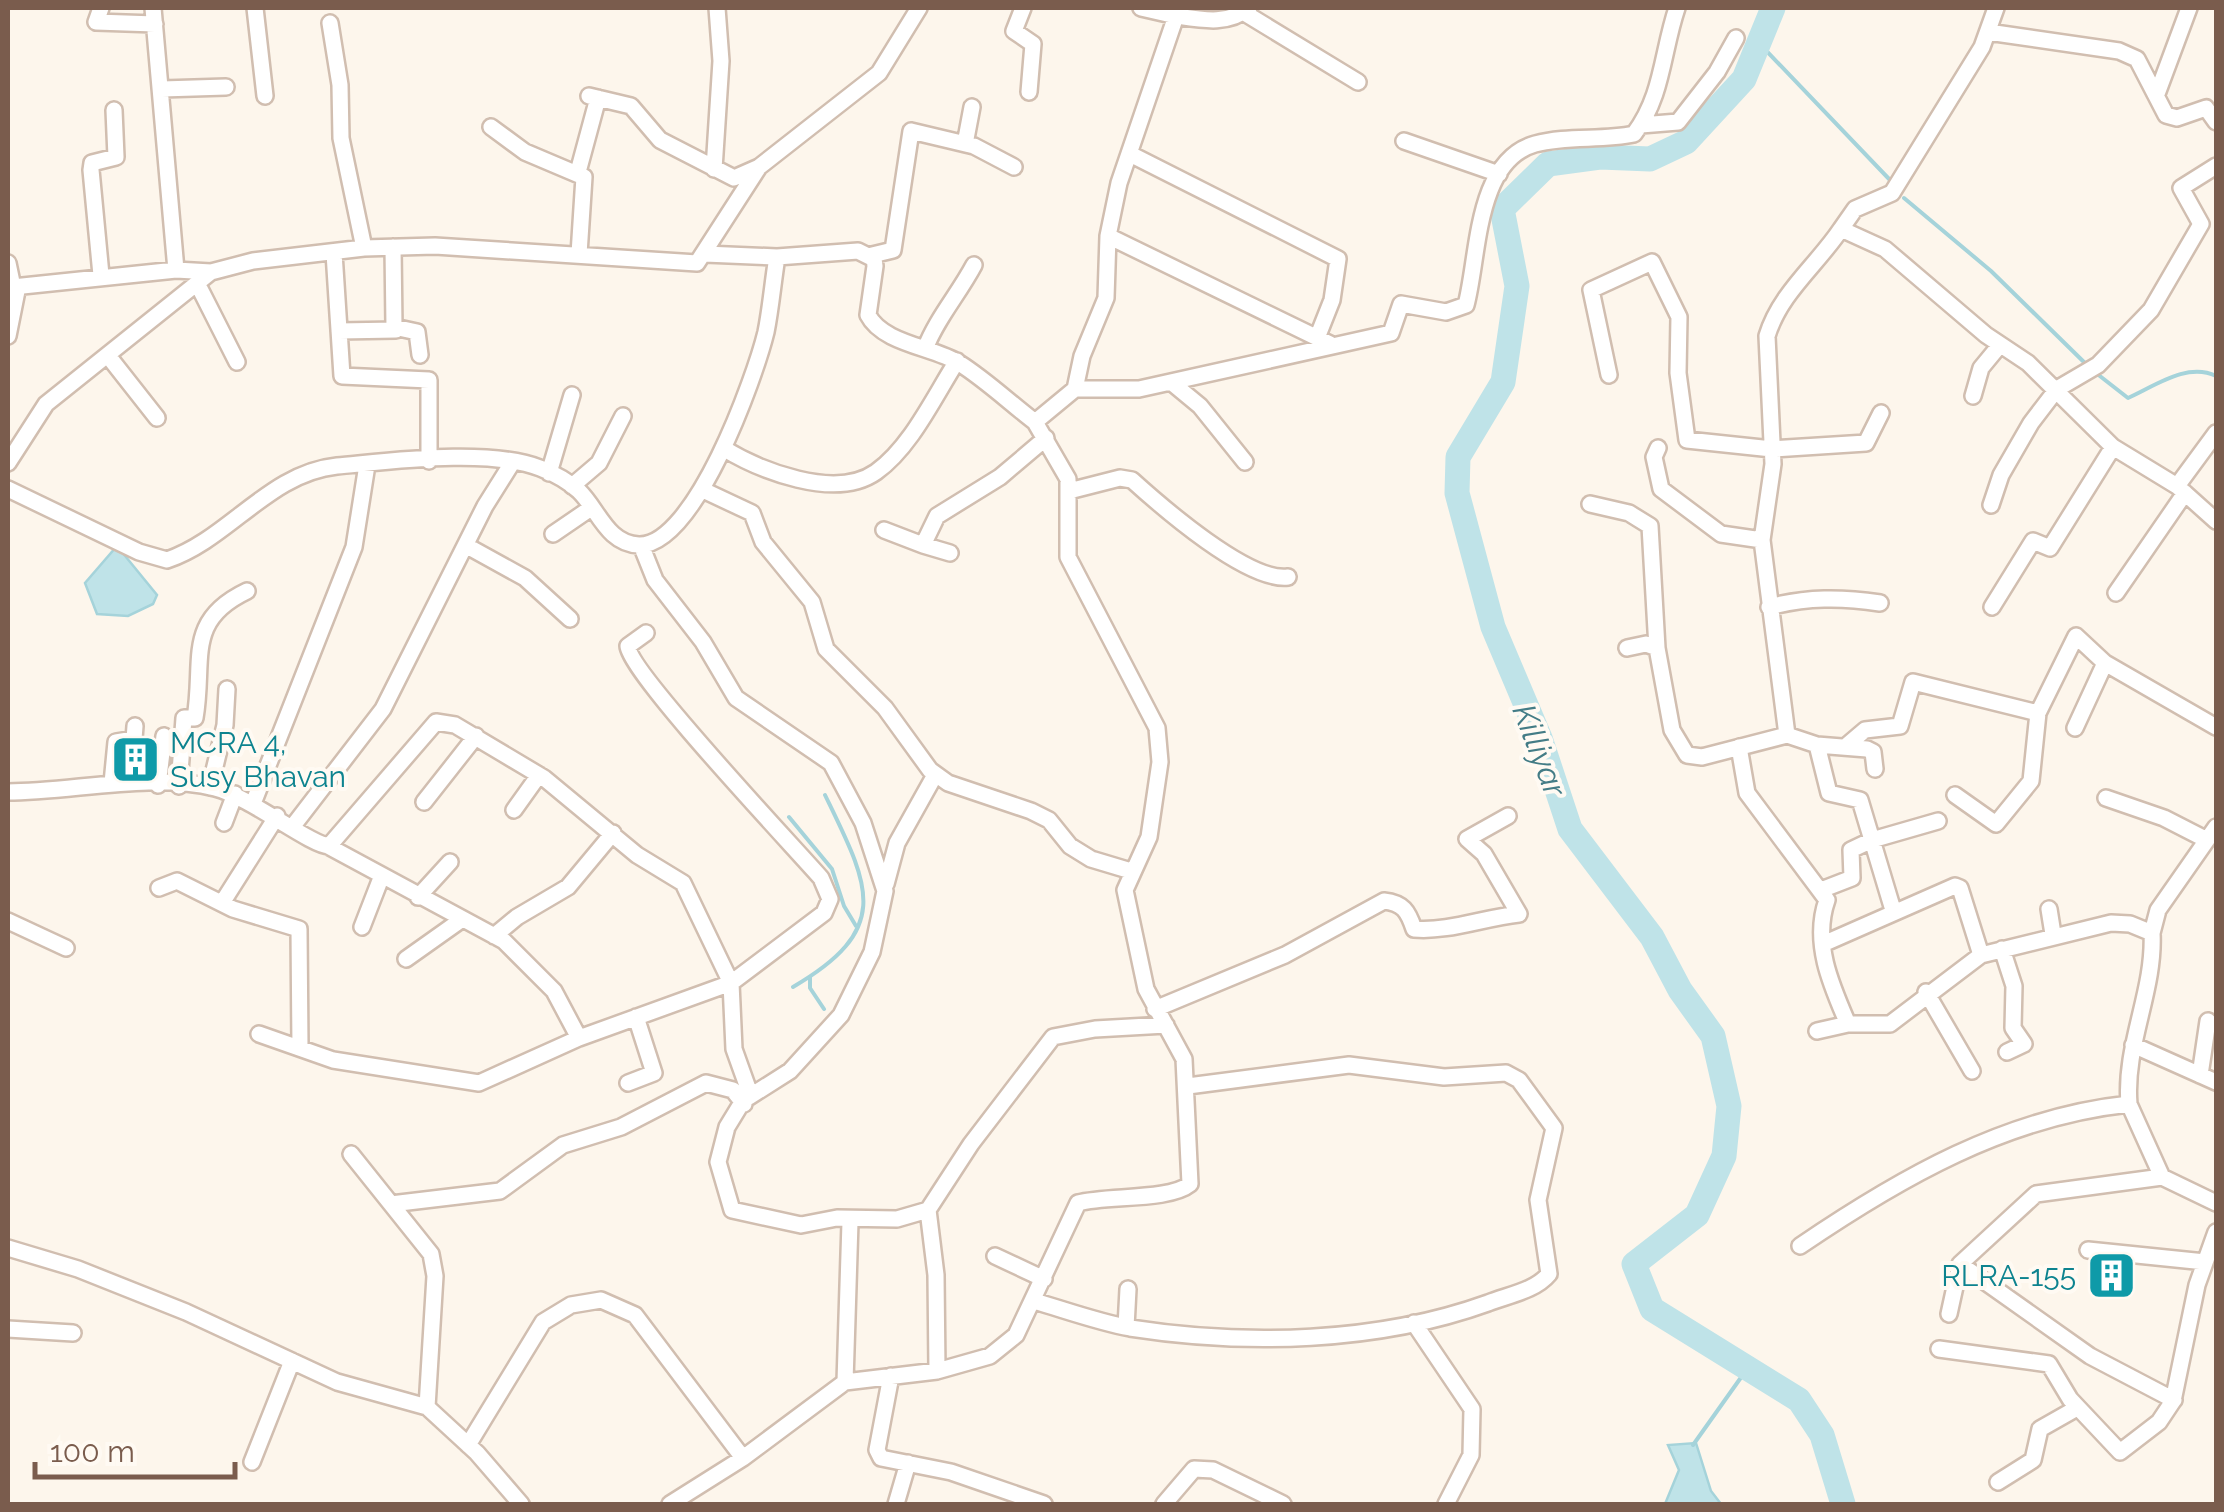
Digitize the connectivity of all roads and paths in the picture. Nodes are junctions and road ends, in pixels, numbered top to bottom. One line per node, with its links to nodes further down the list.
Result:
1 (100, 8): 12 (street)
2 (255, 8): 21 (street)
3 (717, 8): 33 (street)
4 (918, 8): 31 (street)
5 (1023, 8): 19 (street)
6 (1141, 8): 11 (street)
7 (1677, 8): 25 (street)
8 (1996, 8): 14 (street)
9 (2189, 8): 20 (street)
10 (1246, 10): 11 (street); 16 (street)
11 (1176, 12): 29 (street)
12 (154, 16): 18 (street)
13 (330, 22): 40 (street)
14 (1988, 32): 20 (street); 37 (street)
15 (1736, 38): 25 (street)
16 (1358, 82)
17 (226, 87): 18 (street)
18 (162, 89): 48 (street)
19 (1028, 92)
20 (2157, 94): 24 (street)
21 (264, 96)
22 (972, 107): 28 (street)
23 (114, 110): 50 (street)
24 (2216, 122)
25 (1641, 125): 35 (street)
26 (491, 127): 34 (street)
27 (1404, 141): 35 (street)
28 (966, 144): 32 (street); 44 (street)
29 (1132, 154): 38 (street); 56 (street)
30 (2216, 166): 36 (street)
31 (758, 167): 33 (street); 43 (street)
32 (1014, 167)
33 (714, 169): 34 (street)
34 (578, 172): 42 (street)
35 (1499, 174): 56 (street)
36 (2209, 221): 65 (street)
37 (1841, 229): 57 (street); 78 (street)
38 (1108, 236): 56 (street); 66 (street)
39 (392, 247): 40 (street); 42 (street); 53 (street)
40 (364, 248): 41 (street)
41 (334, 253): 49 (street); 54 (street)
42 (579, 254): 43 (street)
43 (705, 254): 45 (street)
44 (868, 256): 45 (street); 58 (street)
45 (777, 257): 76 (street)
46 (8, 263): 52 (street)
47 (974, 265): 58 (street)
48 (176, 270): 49 (street); 50 (street)
49 (211, 272): 51 (street)
50 (101, 275): 52 (street)
51 (197, 283): 60 (street); 62 (street)
52 (13, 287): 55 (street)
53 (396, 330): 54 (street); 59 (street)
54 (339, 331): 79 (street)
55 (8, 336)
56 (1324, 341): 64 (street)
57 (2000, 346): 65 (street); 68 (street)
58 (925, 349): 61 (street)
59 (420, 355)
60 (109, 357): 71 (street); 80 (street)
61 (957, 361): 72 (street); 76 (street)
62 (237, 362)
63 (1610, 376): 78 (street)
64 (1171, 382): 66 (street); 82 (street)
65 (2057, 388): 75 (street); 91 (street)
66 (1075, 389): 72 (street)
67 (572, 395): 84 (street)
68 (1973, 396)
69 (1881, 413): 78 (street)
70 (623, 416): 85 (street)
71 (158, 418)
72 (1036, 422): 74 (street)
73 (2216, 434): 87 (street)
74 (1046, 438): 89 (street); 98 (street)
75 (2112, 447): 87 (street); 106 (street)
76 (723, 448): 88 (street)
77 (1658, 448): 96 (street)
78 (1772, 449): 96 (street)
79 (430, 461): 81 (street); 83 (street)
80 (8, 462)
81 (512, 462): 84 (street); 99 (street)
82 (1246, 462)
83 (366, 465): 86 (street); 134 (street)
84 (548, 473): 85 (street)
85 (572, 486): 92 (street)
86 (8, 489)
87 (2182, 489): 93 (street); 103 (street)
88 (702, 490): 97 (street); 125 (street)
89 (1069, 491): 101 (street); 147 (street)
90 (1590, 504): 110 (street)
91 (1990, 505)
92 (591, 508): 95 (street); 97 (street)
93 (2216, 521)
94 (884, 530): 98 (street)
95 (553, 534)
96 (1762, 540): 105 (street)
97 (641, 545): 151 (street)
98 (923, 545): 100 (street)
99 (466, 546): 107 (street); 141 (street)
100 (950, 554)
101 (1288, 578)
102 (246, 591): 128 (street)
103 (2116, 593)
104 (1880, 604): 105 (street)
105 (1769, 607): 117 (street)
106 (1992, 607)
107 (570, 618)
108 (646, 633): 167 (street)
109 (1627, 648): 110 (street)
110 (1656, 648): 122 (street)
111 (2105, 663): 113 (street); 115 (street); 116 (street)
112 (226, 688): 129 (street)
113 (2038, 714): 121 (street); 132 (street)
114 (135, 726): 126 (street)
115 (2076, 728)
116 (2216, 728)
117 (1787, 735): 120 (street); 122 (street)
118 (164, 736): 127 (street)
119 (476, 736): 124 (street); 135 (street); 145 (street)
120 (1817, 745): 121 (street); 144 (street)
121 (1845, 746): 123 (street)
122 (1739, 747): 150 (street)
123 (1876, 769)
124 (539, 775): 136 (street); 143 (street)
125 (936, 775): 147 (street); 151 (street)
126 (112, 784): 127 (street); 130 (street)
127 (158, 784): 128 (street)
128 (179, 786): 129 (street)
129 (210, 787): 131 (street)
130 (8, 792)
131 (234, 794): 134 (street); 140 (street)
132 (1955, 796)
133 (2106, 798): 142 (street)
134 (254, 801): 137 (street)
135 (424, 802)
136 (514, 810)
137 (277, 816): 141 (street); 153 (street)
138 (1508, 816): 169 (street)
139 (1938, 822): 144 (street)
140 (224, 823)
141 (294, 826): 145 (street)
142 (2212, 833): 159 (street)
143 (613, 834): 161 (street); 167 (street)
144 (1872, 840): 150 (street); 155 (street)
145 (326, 845): 148 (street)
146 (450, 862): 152 (street)
147 (1131, 871): 169 (street)
148 (381, 878): 152 (street); 158 (street)
149 (159, 888): 153 (street)
150 (1821, 890): 162 (street)
151 (886, 891): 185 (street)
152 (418, 897): 156 (street)
153 (222, 903): 178 (street)
154 (2049, 909): 160 (street)
155 (1893, 910): 162 (street); 165 (street)
156 (461, 920): 161 (street); 166 (street)
157 (8, 922): 163 (street)
158 (362, 927)
159 (2152, 933): 160 (street); 177 (street)
160 (2053, 934): 164 (street)
161 (494, 936): 176 (street)
162 (1823, 944): 172 (street)
163 (66, 948)
164 (2002, 948): 165 (street); 179 (street)
165 (1980, 955): 168 (street)
166 (406, 959)
167 (731, 983): 170 (street); 185 (street)
168 (1926, 992): 172 (street); 180 (street)
169 (1155, 1010): 173 (street)
170 (636, 1017): 176 (street); 182 (street)
171 (2208, 1021): 181 (street)
172 (1848, 1024): 174 (street)
173 (1166, 1025): 184 (street); 191 (street)
174 (1817, 1032)
175 (259, 1034): 178 (street)
176 (579, 1038): 178 (street)
177 (2132, 1045): 181 (street); 186 (street)
178 (300, 1048)
179 (2007, 1052)
180 (1972, 1071)
181 (2200, 1074): 183 (street)
182 (628, 1082)
183 (2216, 1082)
184 (1188, 1086): 200 (street); 204 (street)
185 (746, 1100): 190 (street); 192 (street)
186 (2128, 1104): 188 (street); 194 (street)
187 (352, 1154): 190 (street)
188 (2162, 1178): 189 (street); 199 (street)
189 (2216, 1203)
190 (391, 1204): 214 (street)
191 (928, 1210): 192 (street); 210 (street)
192 (850, 1222): 212 (street)
193 (2216, 1232): 198 (street)
194 (1800, 1246)
195 (8, 1248): 209 (street)
196 (2088, 1250): 198 (street)
197 (995, 1256): 200 (street)
198 (2205, 1262): 213 (street)
199 (1960, 1264): 203 (street); 213 (street)
200 (1044, 1279): 202 (street)
201 (1128, 1289): 205 (street)
202 (1034, 1301): 205 (street); 210 (street)
203 (1949, 1314)
204 (1414, 1323): 205 (street); 227 (street)
205 (1126, 1327)
206 (8, 1330): 207 (street)
207 (73, 1333)
208 (1939, 1349): 215 (street)
209 (292, 1361): 214 (street); 218 (street)
210 (937, 1371): 211 (street)
211 (890, 1376): 212 (street); 219 (street)
212 (846, 1382): 217 (street)
213 (2174, 1400): 215 (street)
214 (426, 1407): 216 (street)
215 (2078, 1408): 220 (street)
216 (468, 1446): 217 (street); 221 (street)
217 (743, 1458): 222 (street)
218 (252, 1462)
219 (908, 1464): 223 (street); 224 (street)
220 (1998, 1482)
221 (521, 1504)
222 (670, 1504)
223 (896, 1504)
224 (1044, 1504)
225 (1164, 1504): 226 (street)
226 (1279, 1504)
227 (1446, 1504)

